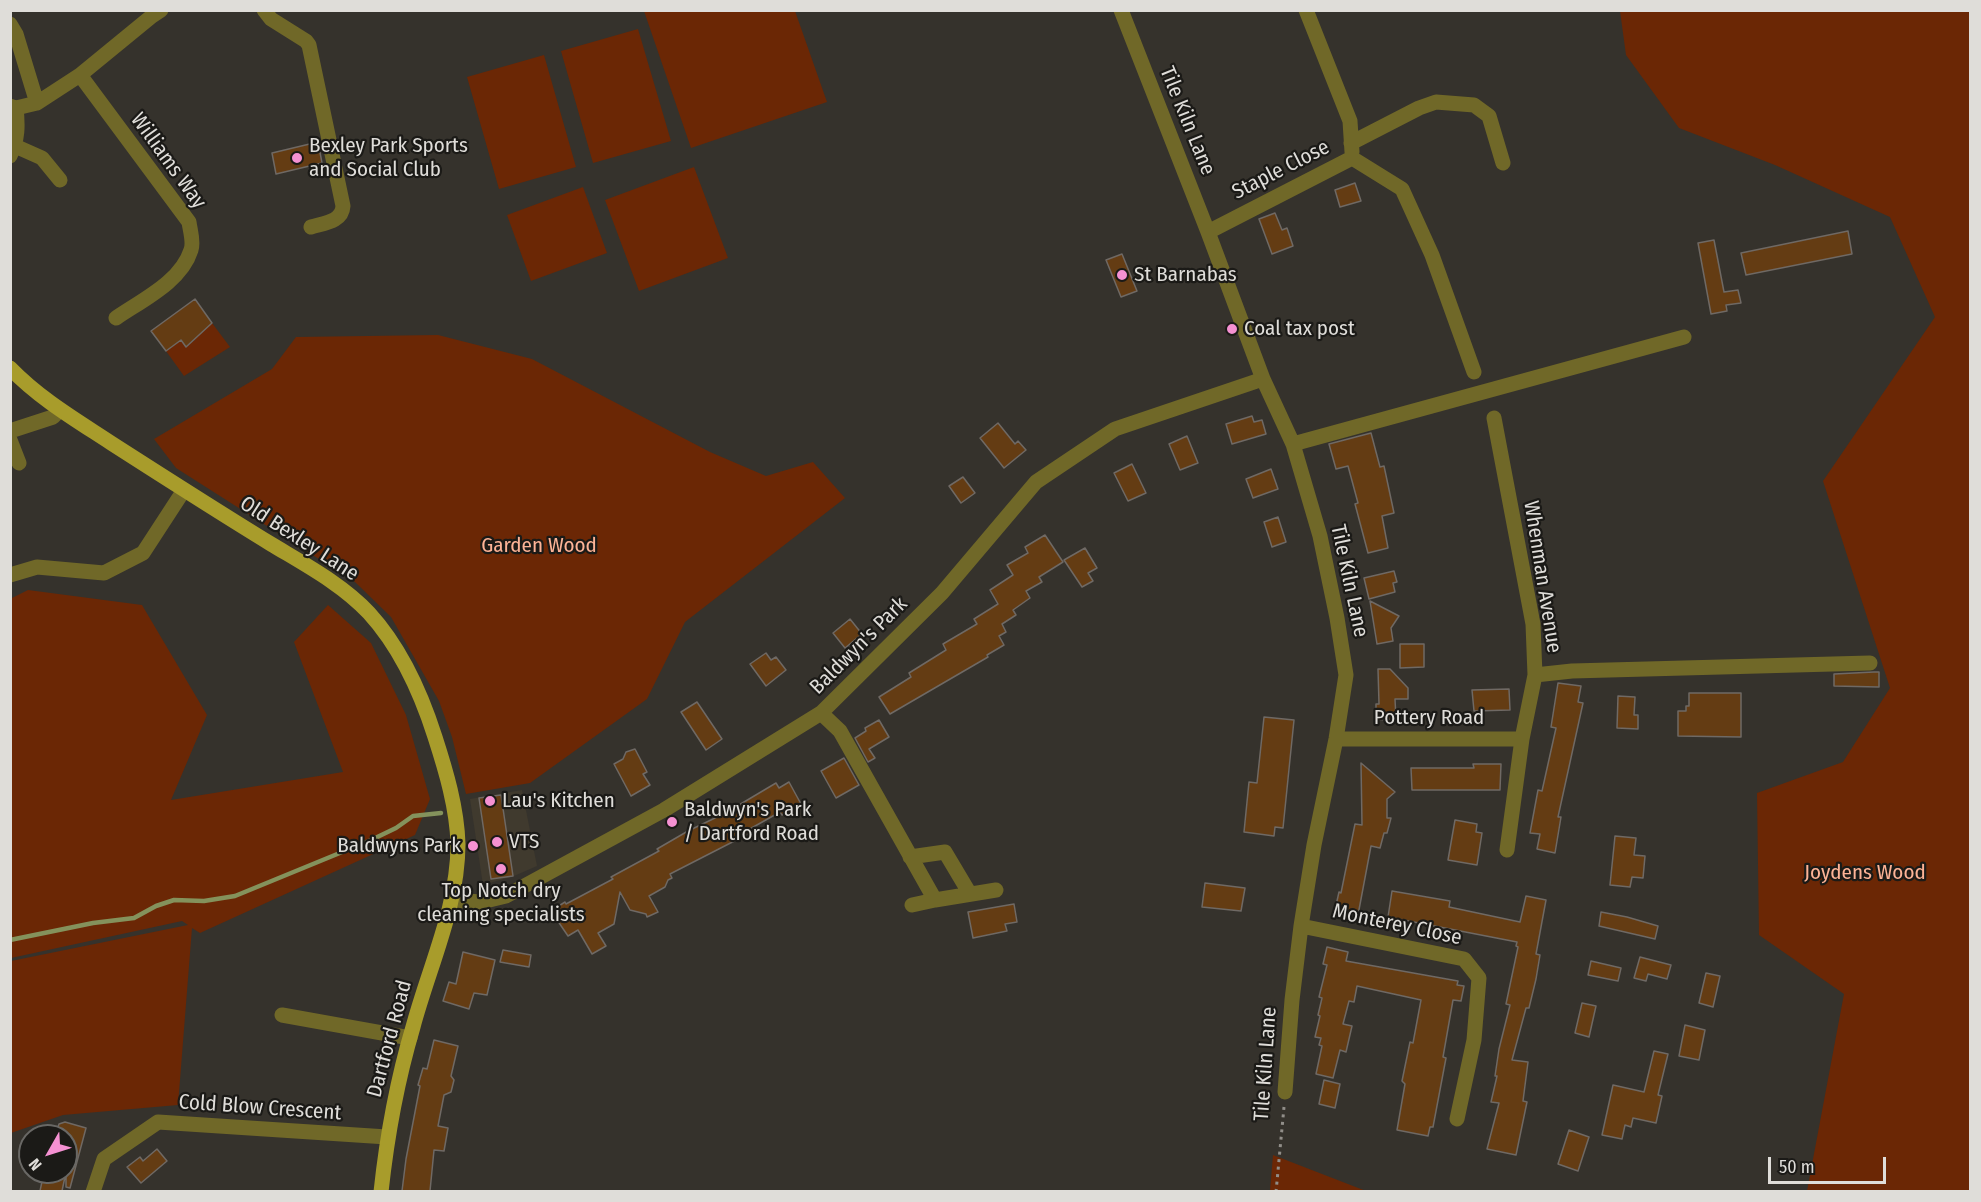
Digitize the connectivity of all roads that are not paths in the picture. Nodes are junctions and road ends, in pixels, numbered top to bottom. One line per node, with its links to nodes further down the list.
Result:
1 (161, 10): 6 (street)
2 (264, 10): 13 (street)
3 (1121, 10): 14 (street, Tile Kiln Lane)
4 (1306, 10): 9 (street)
5 (10, 24): 7 (street)
6 (80, 75): 7 (street); 15 (street, Williams Way)
7 (37, 103): 8 (street)
8 (14, 107): 10 (street)
9 (1352, 150): 11 (street); 14 (street, Staple Close); 18 (street, Staple Close)
10 (13, 151): 12 (street)
11 (1503, 163)
12 (60, 180)
13 (311, 227)
14 (1208, 232): 19 (street, Tile Kiln Lane)
15 (116, 318)
16 (1684, 337): 24 (street)
17 (10, 368): 20 (main road, Old Bexley Lane)
18 (1474, 372)
19 (1263, 379): 24 (street, Tile Kiln Lane); 30 (street, Baldwyn's Park)
20 (60, 410): 22 (street); 26 (main road, Old Bexley Lane)
21 (1494, 418): 29 (street, Whenman Avenue)
22 (10, 431)
23 (10, 440): 25 (street)
24 (1293, 444): 32 (street, Tile Kiln Lane)
25 (19, 463)
26 (184, 490): 27 (street); 37 (main road, Old Bexley Lane)
27 (10, 575)
28 (1870, 663): 29 (street)
29 (1535, 675): 31 (street, Whenman Avenue)
30 (821, 713): 34 (street); 37 (street, Baldwyn's Park)
31 (1522, 739): 32 (street, Pottery Road); 33 (street, Whenman Avenue)
32 (1336, 740): 40 (street, Tile Kiln Lane)
33 (1508, 850)
34 (910, 857): 36 (street); 38 (street)
35 (996, 890): 36 (street)
36 (970, 894): 38 (street)
37 (452, 900): 42 (main road, Dartford Road)
38 (935, 900): 39 (street)
39 (912, 905)
40 (1300, 926): 43 (street, Tile Kiln Lane); 44 (street, Monterey Close)
41 (282, 1015): 42 (street)
42 (410, 1038): 45 (main road, Dartford Road)
43 (1285, 1092)
44 (1458, 1119)
45 (387, 1137): 46 (street, Cold Blow Crescent); 47 (main road, Dartford Road)
46 (93, 1191)
47 (381, 1191)

